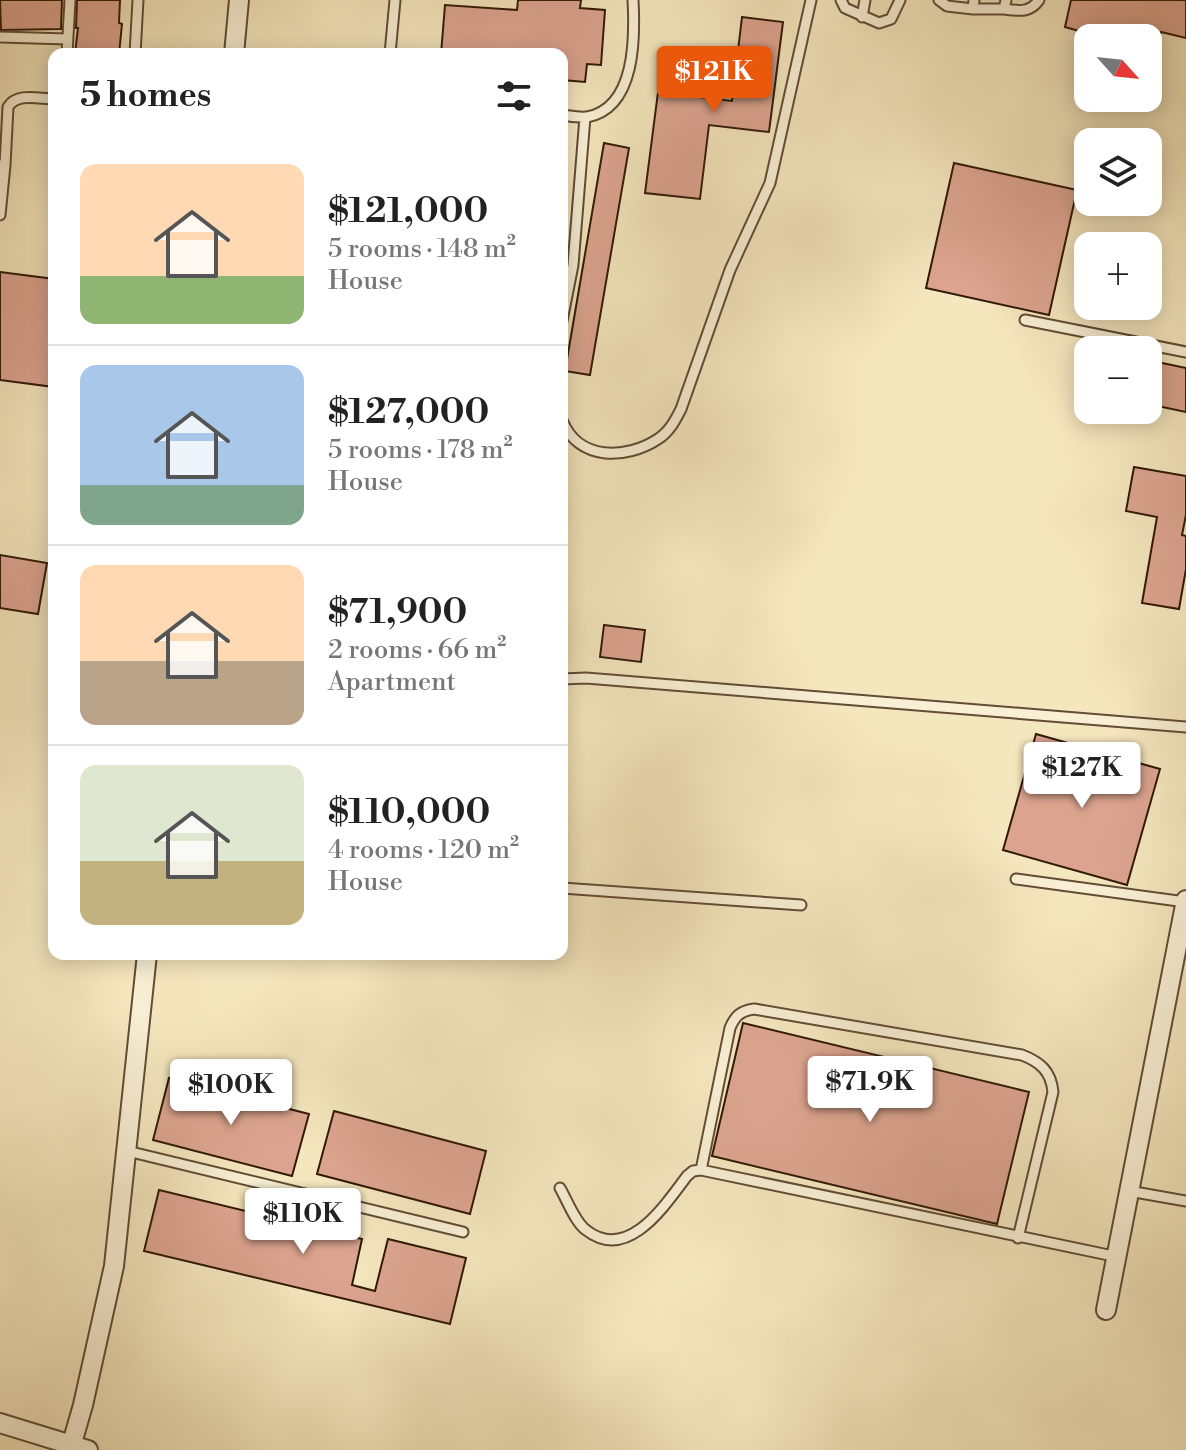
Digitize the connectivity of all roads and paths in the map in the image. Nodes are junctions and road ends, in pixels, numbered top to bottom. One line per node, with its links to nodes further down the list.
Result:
1 (70, 0): 16 (lane)
2 (138, 0): 18 (lane)
3 (239, 0): 19 (street)
4 (395, 0): 20 (lane)
5 (633, 0): 23 (lane)
6 (811, 0): 29 (lane)
7 (841, 0): 14 (lane)
8 (865, 0): 14 (lane)
9 (900, 0): 14 (lane)
10 (939, 0): 13 (lane)
11 (1039, 0): 12 (lane)
12 (1005, 4): 13 (lane)
13 (973, 5)
14 (862, 17)
15 (0, 37): 16 (lane)
16 (67, 39): 17 (lane)
17 (67, 48)
18 (135, 48)
19 (235, 48)
20 (391, 48)
21 (48, 99): 24 (lane)
22 (568, 116): 23 (lane)
23 (585, 117): 26 (lane)
24 (2, 165): 25 (lane)
25 (0, 215)
26 (568, 290)
27 (1025, 320): 28 (lane)
28 (1186, 352)
29 (568, 432)
30 (568, 679): 31 (lane)
31 (1186, 727)
32 (1016, 879): 34 (lane)
33 (568, 888): 35 (lane)
34 (1186, 901): 40 (street)
35 (801, 905)
36 (146, 960): 37 (street)
37 (127, 1151): 42 (lane); 47 (street)
38 (701, 1170): 39 (lane); 43 (lane); 43 (lane)
39 (560, 1188)
40 (1129, 1191): 41 (lane); 44 (street)
41 (1186, 1201)
42 (463, 1232)
43 (1018, 1238): 44 (lane)
44 (1118, 1257): 45 (street)
45 (1106, 1310)
46 (0, 1423): 47 (street)
47 (76, 1449)

